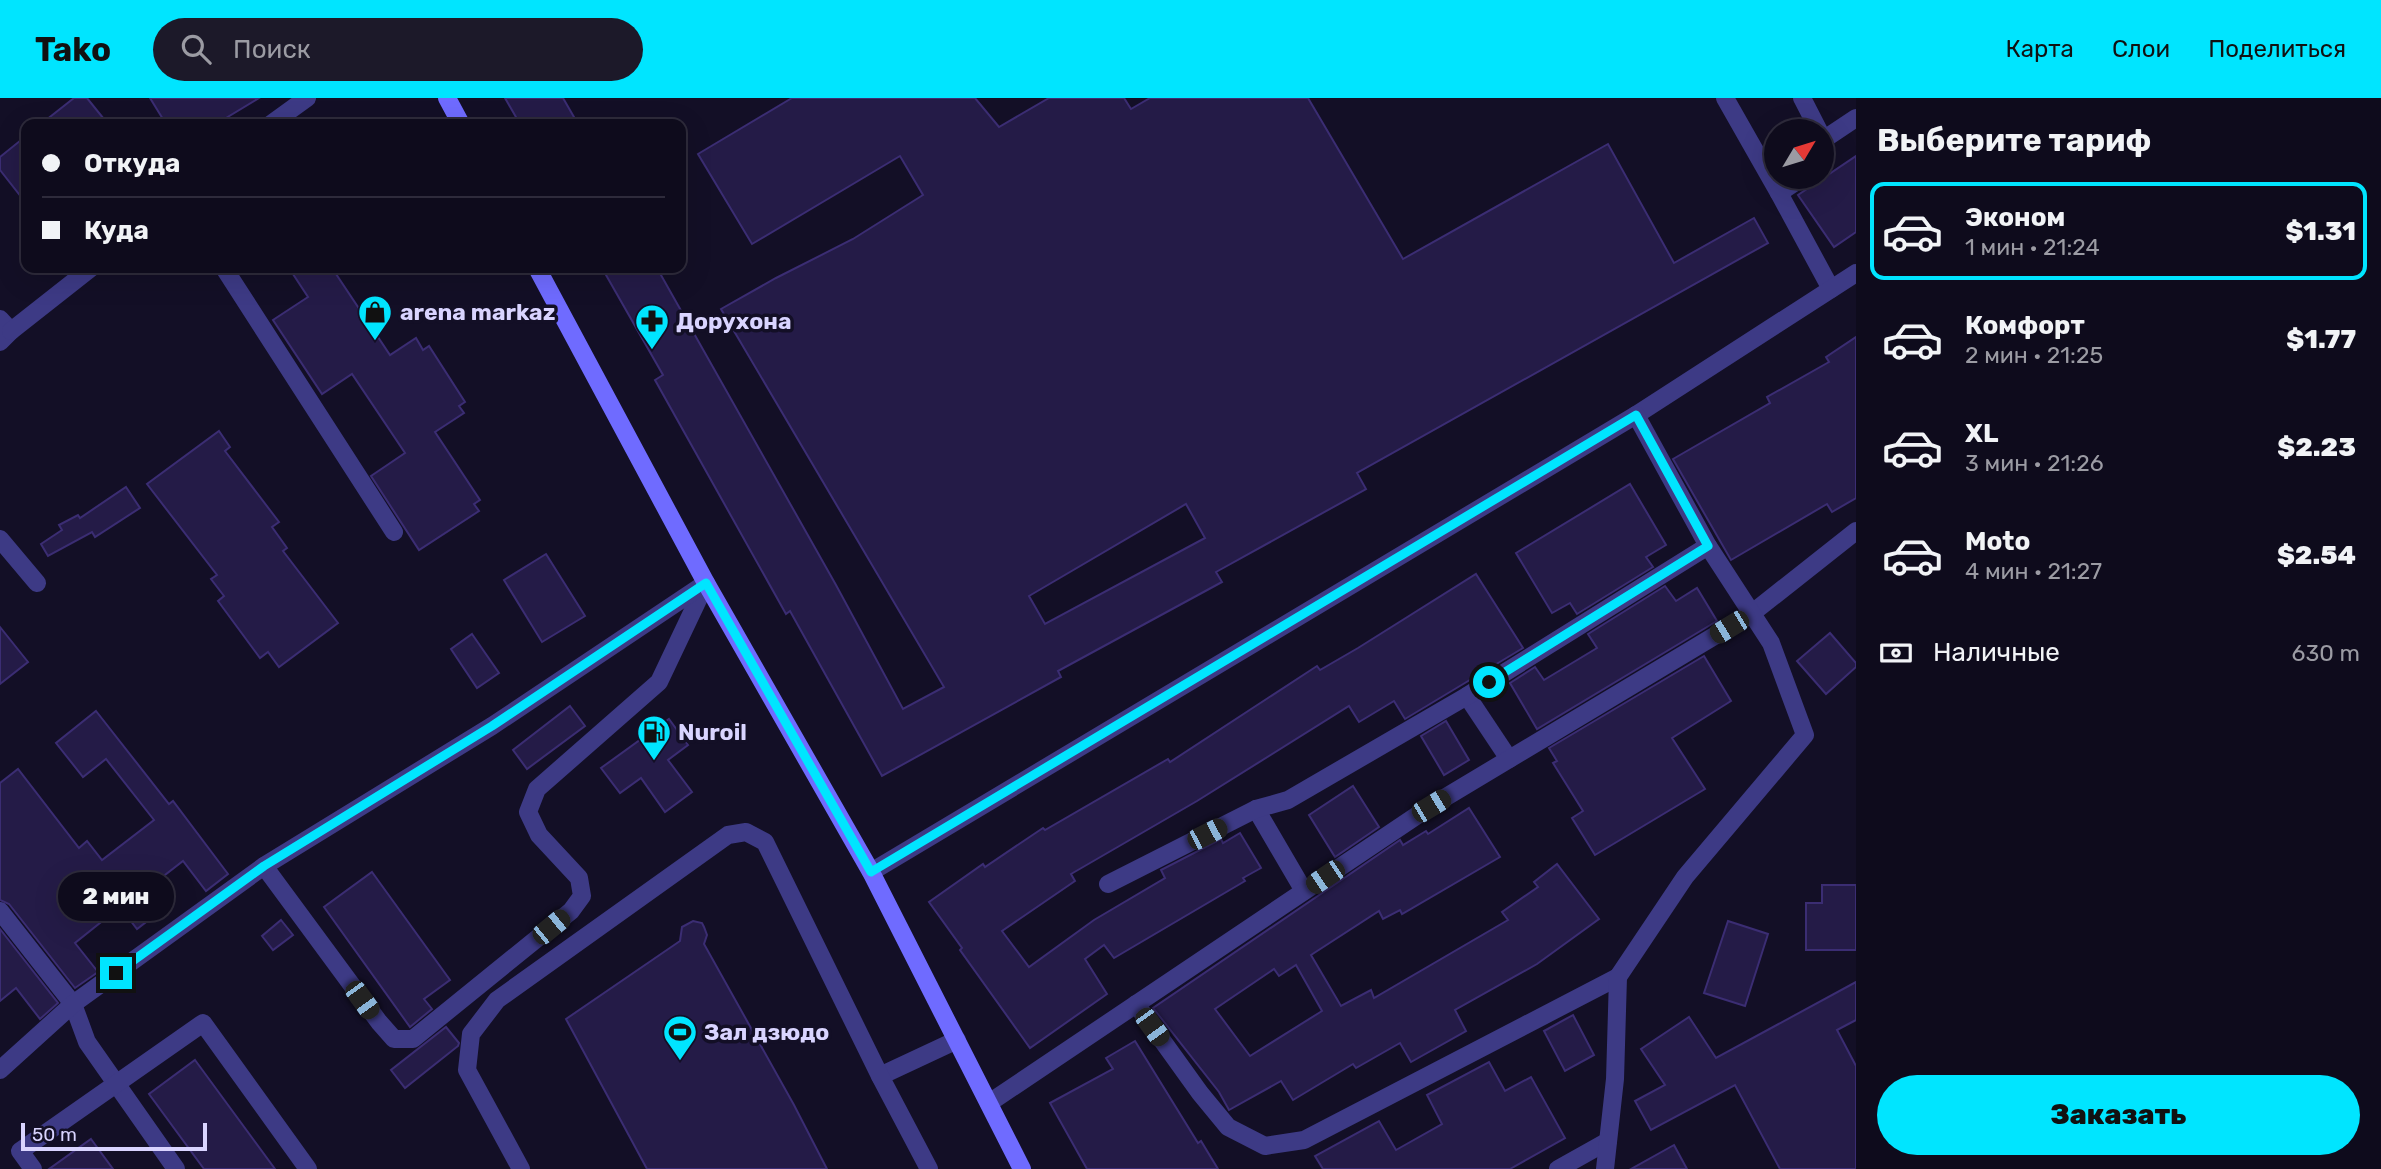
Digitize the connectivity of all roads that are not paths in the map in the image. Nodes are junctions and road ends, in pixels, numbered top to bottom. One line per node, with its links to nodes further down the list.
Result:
1 (307, 98): 6 (street)
2 (447, 98): 7 (main road)
3 (1725, 98): 11 (street)
4 (1802, 98): 8 (street)
5 (1856, 118): 9 (street)
6 (278, 119)
7 (458, 119)
8 (1812, 119)
9 (1834, 131)
10 (1785, 189): 11 (street)
11 (1779, 193): 16 (street)
12 (84, 273): 17 (street)
13 (227, 273): 20 (street)
14 (540, 273): 24 (main road)
15 (1856, 273): 16 (street)
16 (1831, 289): 18 (street)
17 (4, 331)
18 (1636, 415): 22 (street); 30 (street)
19 (1856, 531): 25 (street)
20 (394, 532)
21 (0, 539): 23 (street)
22 (1708, 546): 25 (street); 26 (street)
23 (37, 583)
24 (706, 583): 29 (street); 29 (street); 30 (main road)
25 (1751, 614): 27 (street); 34 (street)
26 (1467, 696): 27 (street); 28 (street)
27 (1509, 759): 32 (street)
28 (1256, 809): 31 (street); 32 (street)
29 (264, 866): 35 (street)
30 (871, 872): 37 (main road)
31 (1108, 884)
32 (1304, 891): 36 (street)
33 (0, 911): 35 (street)
34 (1618, 977): 36 (street); 42 (street)
35 (73, 1004): 38 (street); 40 (street)
36 (1136, 1004): 41 (street)
37 (957, 1040): 39 (street); 41 (main road)
38 (0, 1070)
39 (880, 1076): 46 (street); 47 (street)
40 (115, 1083): 43 (street); 44 (street); 45 (street)
41 (989, 1103): 48 (main road)
42 (1608, 1141): 49 (street); 50 (street)
43 (33, 1169)
44 (176, 1169)
45 (308, 1169)
46 (521, 1169)
47 (929, 1169)
48 (1022, 1169)
49 (1558, 1169)
50 (1605, 1169)

